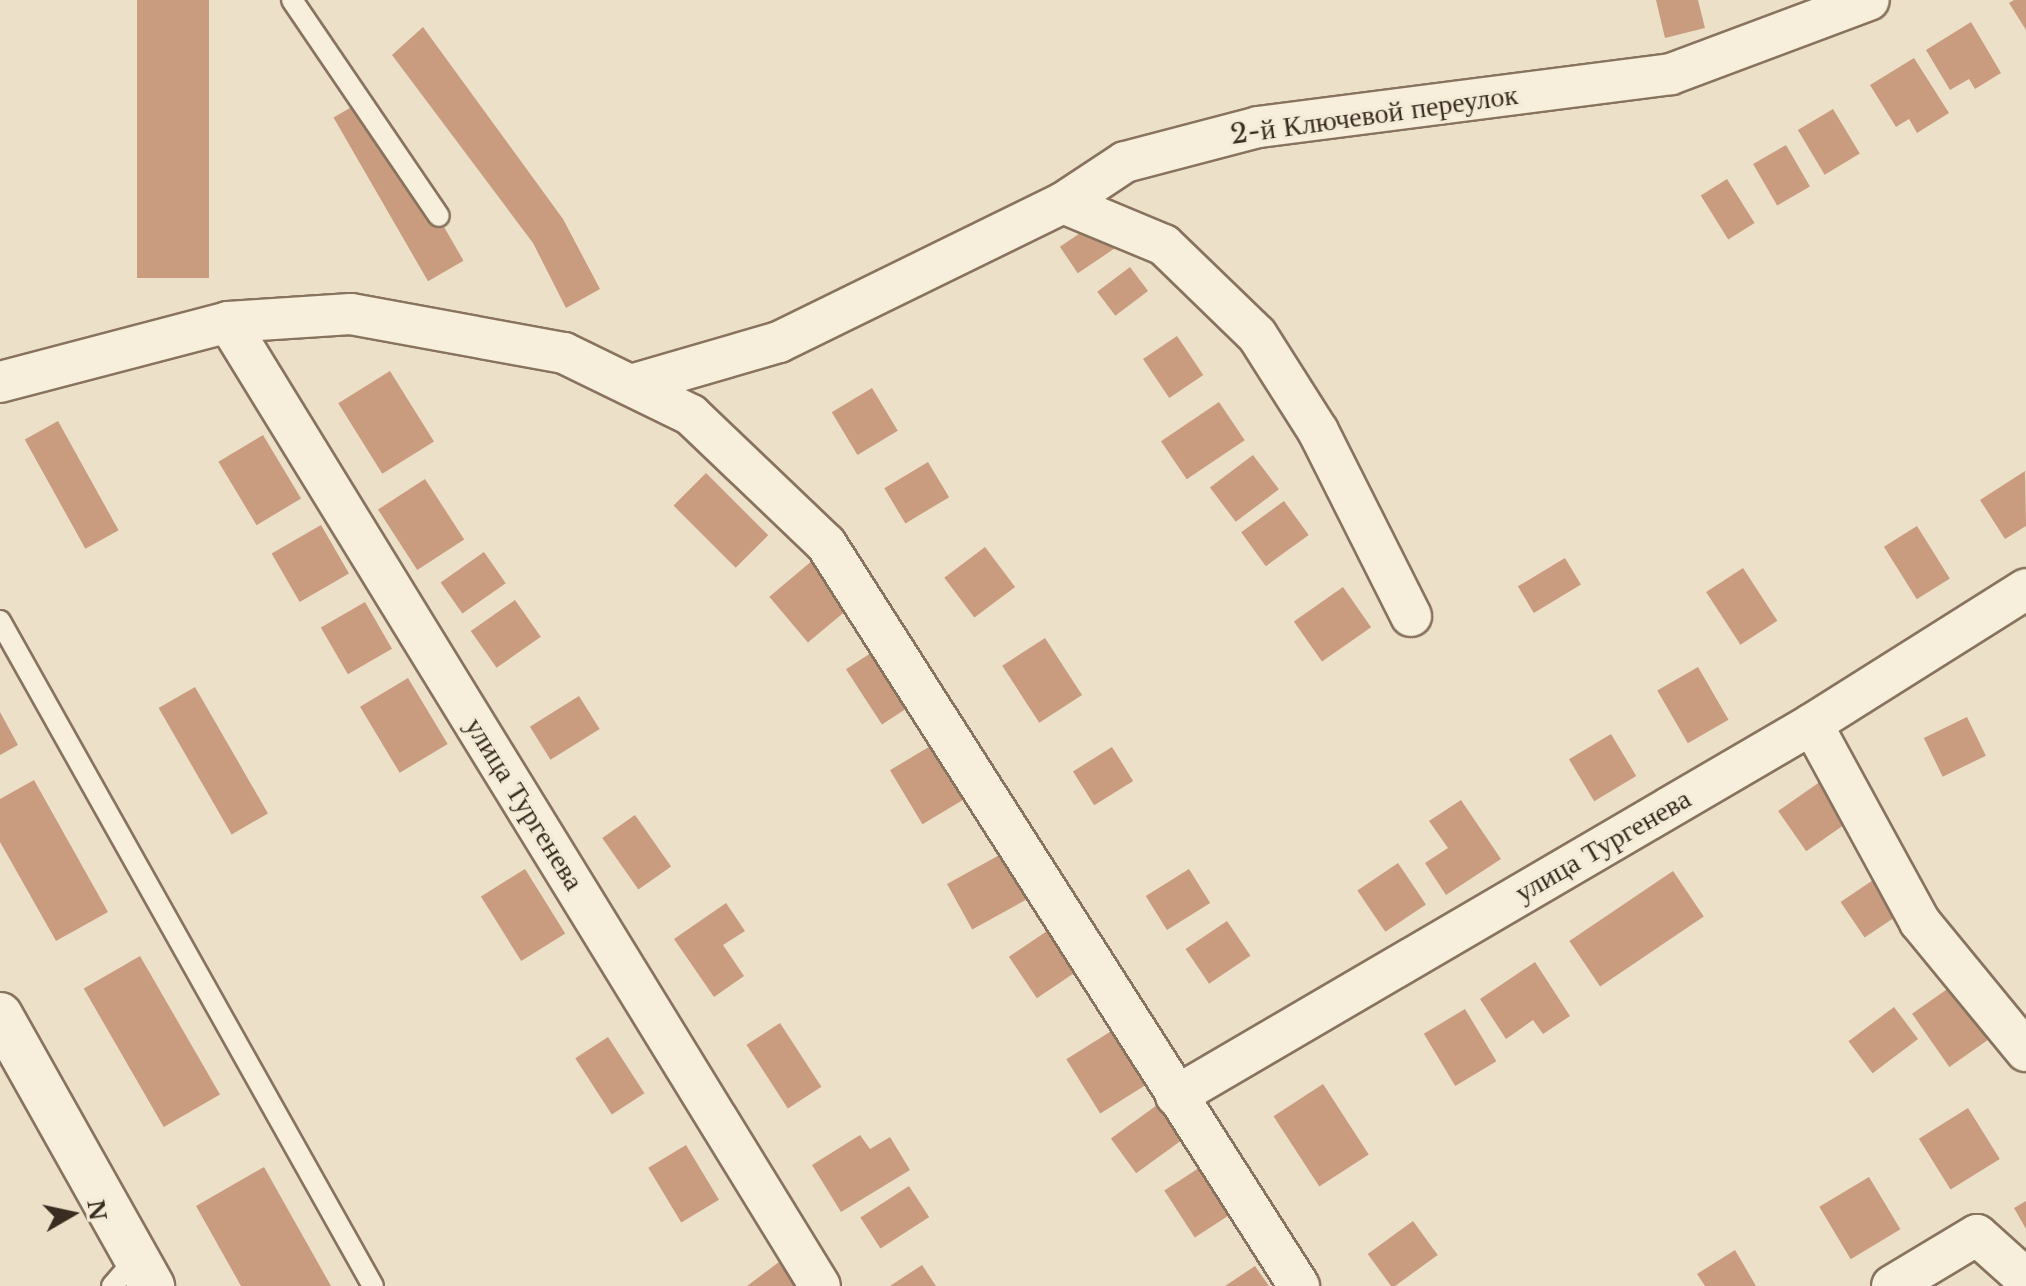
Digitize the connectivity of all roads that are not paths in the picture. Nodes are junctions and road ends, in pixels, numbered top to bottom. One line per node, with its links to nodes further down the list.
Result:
1 (292, 0): 4 (lane)
2 (1869, 0): 3 (street, 2-й Ключевой переулок)
3 (1063, 203): 7 (street, 2-й Ключевой переулок); 9 (street)
4 (439, 216)
5 (228, 322): 6 (street); 7 (street); 18 (street, улица Тургенева)
6 (0, 382)
7 (631, 385): 14 (street)
8 (2026, 589): 11 (street, улица Тургенева)
9 (1411, 616)
10 (0, 621): 17 (lane)
11 (1812, 724): 13 (street); 14 (street, улица Тургенева)
12 (0, 1015): 15 (street)
13 (2026, 1051)
14 (1176, 1096): 19 (street)
15 (134, 1276)
16 (2026, 1279): 20 (street)
17 (373, 1286)
18 (820, 1286)
19 (1299, 1286)
20 (1892, 1286)

